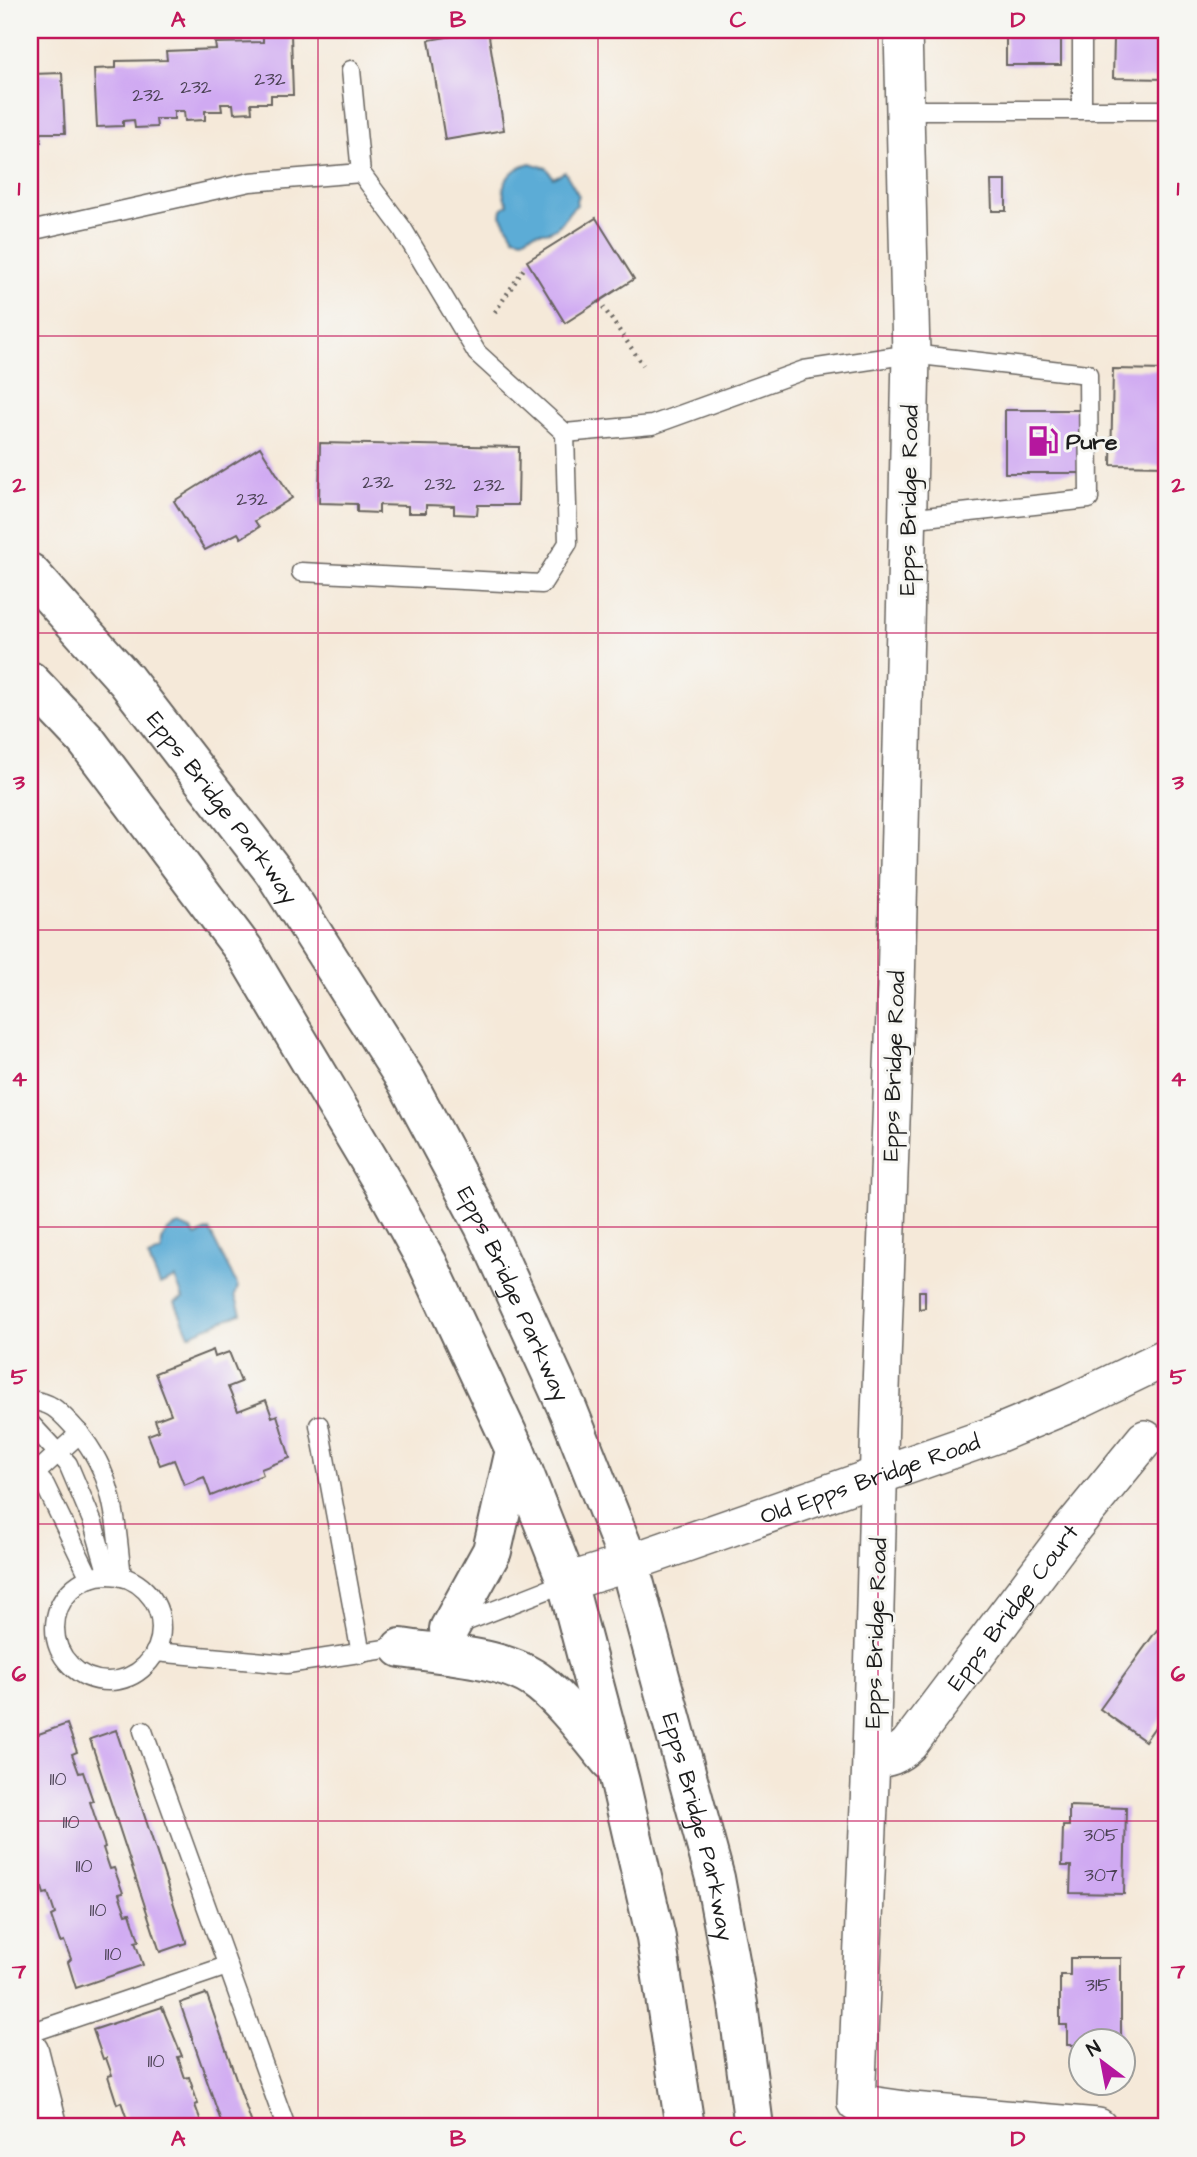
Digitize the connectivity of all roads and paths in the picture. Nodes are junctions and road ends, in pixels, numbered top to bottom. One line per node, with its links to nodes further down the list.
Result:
1 (902, 30): 5 (street, Epps Bridge Road)
2 (1082, 30): 4 (lane)
3 (351, 70): 7 (lane)
4 (1082, 109): 5 (lane); 6 (lane)
5 (905, 110): 12 (street, Epps Bridge Road)
6 (1167, 110)
7 (361, 173): 8 (lane); 14 (lane)
8 (30, 231)
9 (525, 267): 11 (path)
10 (599, 301): 13 (path)
11 (495, 312)
12 (911, 354): 14 (lane); 15 (street, Epps Bridge Road); 15 (lane)
13 (643, 365)
14 (565, 433): 16 (lane)
15 (907, 520): 28 (street, Epps Bridge Road)
16 (301, 572)
17 (30, 573): 29 (main road, Epps Bridge Parkway)
18 (30, 681): 25 (main road)
19 (1167, 1357): 28 (street, Old Epps Bridge Road)
20 (30, 1400): 23 (lane)
21 (30, 1423): 26 (lane)
22 (318, 1425): 35 (lane)
23 (80, 1433): 26 (lane); 30 (lane)
24 (1145, 1439): 37 (street, Epps Bridge Court)
25 (515, 1450): 31 (main road); 32 (main road)
26 (58, 1453): 27 (lane); 30 (lane)
27 (33, 1471): 30 (lane)
28 (880, 1474): 29 (street, Old Epps Bridge Road); 37 (street, Epps Bridge Road)
29 (629, 1563): 31 (street, Old Epps Bridge Road); 45 (main road, Epps Bridge Parkway)
30 (107, 1576): 34 (lane); 34 (lane)
31 (567, 1582): 32 (lane); 38 (main road)
32 (449, 1629): 33 (lane)
33 (401, 1648): 35 (lane); 38 (main road)
34 (155, 1652): 35 (lane)
35 (361, 1654)
36 (143, 1731): 39 (lane)
37 (871, 1760): 46 (street, Epps Bridge Road)
38 (616, 1768): 44 (main road)
39 (227, 1966): 40 (lane); 43 (lane)
40 (30, 2033)
41 (30, 2052): 42 (street)
42 (49, 2127)
43 (286, 2127)
44 (685, 2127)
45 (754, 2127)
46 (1098, 2127)

